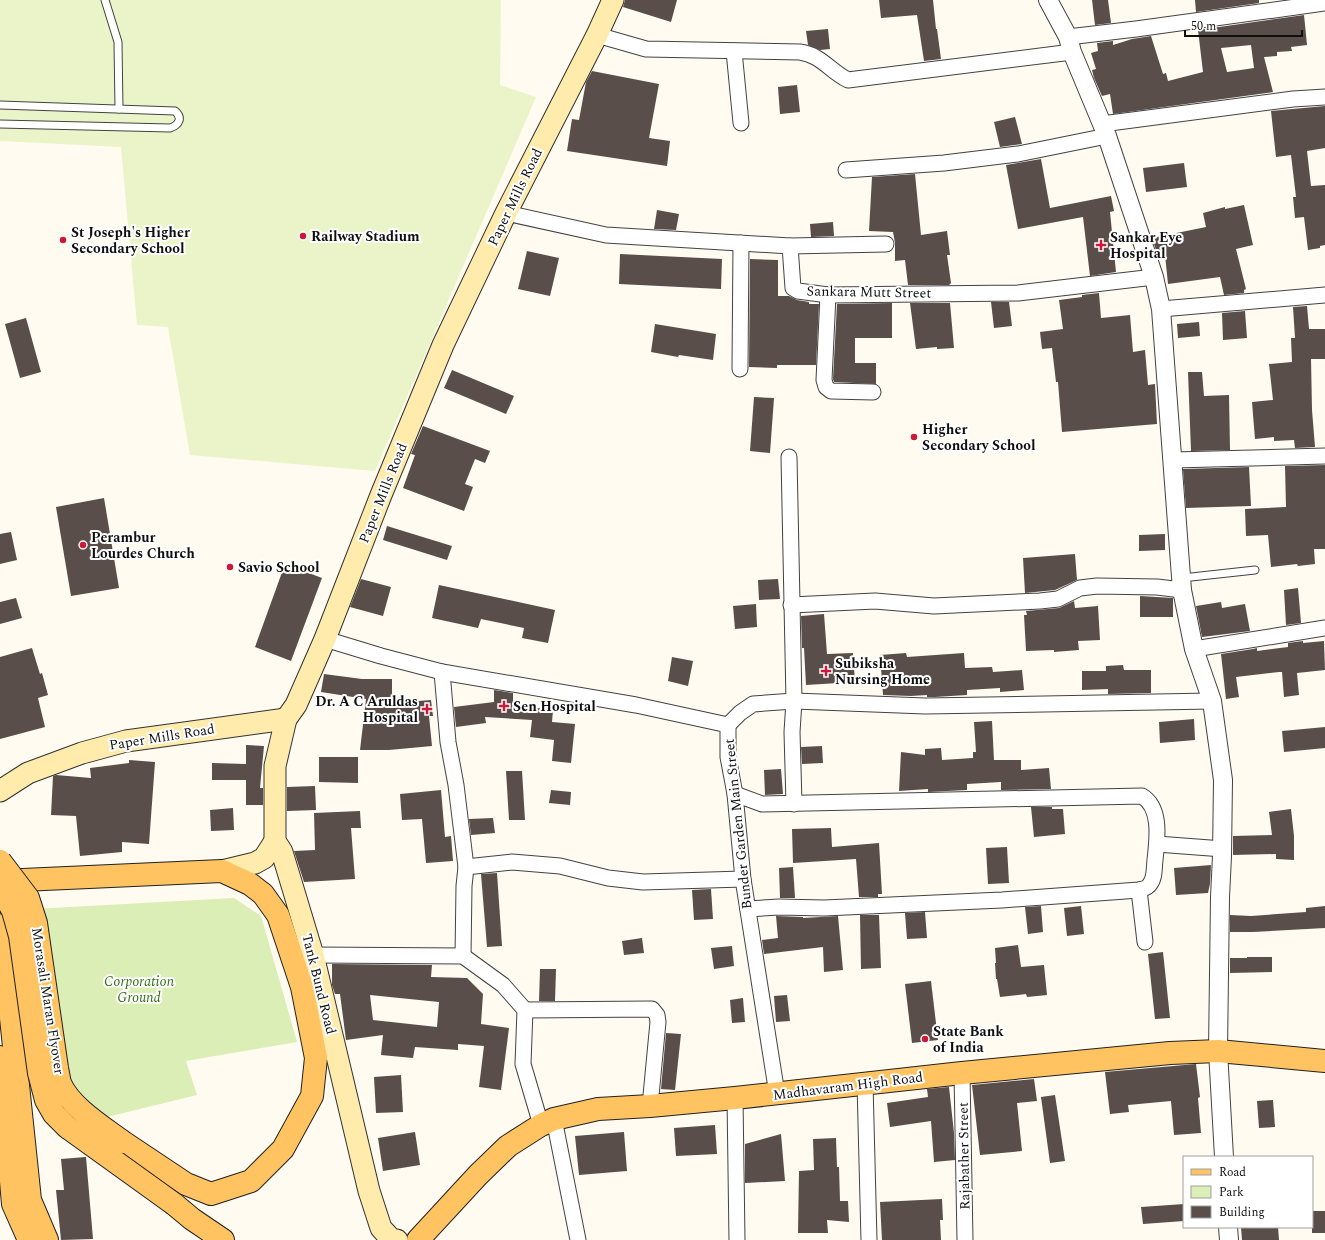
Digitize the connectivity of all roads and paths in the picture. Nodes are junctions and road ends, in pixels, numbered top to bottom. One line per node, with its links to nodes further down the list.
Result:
1 (105, 0): 11 (lane)
2 (613, 0): 6 (main road, Paper Mills Road)
3 (1048, 0): 7 (street)
4 (1325, 3): 5 (street)
5 (1278, 4): 7 (street)
6 (597, 35): 8 (street); 16 (main road, Paper Mills Road)
7 (1070, 45): 8 (street); 14 (street)
8 (734, 51): 12 (street)
9 (1325, 97): 14 (street)
10 (0, 105): 11 (lane)
11 (119, 109): 13 (lane)
12 (741, 123)
13 (0, 124)
14 (1104, 130): 15 (street); 20 (street)
15 (846, 170)
16 (506, 213): 17 (street); 33 (main road, Paper Mills Road)
17 (741, 243): 19 (street); 24 (street)
18 (886, 244): 19 (street)
19 (790, 246): 21 (street, Sankara Mutt Street)
20 (1154, 277): 21 (street, Sankara Mutt Street); 23 (street)
21 (828, 295): 25 (street)
22 (1325, 295): 23 (street)
23 (1162, 309): 28 (street)
24 (740, 369)
25 (873, 392)
26 (1325, 456): 28 (street)
27 (789, 457): 31 (street)
28 (1173, 460): 30 (street)
29 (1255, 570): 30 (lane)
30 (1182, 584): 31 (street); 34 (street)
31 (791, 605): 36 (street)
32 (1325, 628): 34 (street)
33 (325, 639): 35 (street, Bunder Garden Main Street); 38 (main road, Paper Mills Road)
34 (1194, 649): 37 (street)
35 (442, 672): 39 (street, Bunder Garden Main Street); 46 (street)
36 (794, 700): 37 (street); 39 (street); 42 (street)
37 (1212, 701): 45 (street)
38 (286, 719): 40 (main road, Paper Mills Road); 43 (main road, Tank Bund Road)
39 (728, 725): 41 (street, Bunder Garden Main Street)
40 (0, 791)
41 (735, 794): 42 (street); 50 (street, Bunder Garden Main Street)
42 (794, 804): 44 (street)
43 (275, 841): 47 (main road); 54 (main road, Tank Bund Road)
44 (1157, 844): 45 (street); 51 (street)
45 (1223, 849): 57 (street)
46 (466, 866): 50 (street); 55 (street)
47 (222, 871): 48 (main road, Morasali Maran Flyover, bridge); 49 (main road)
48 (1, 877): 49 (main road); 70 (main road, Morasali Maran Flyover, bridge)
49 (41, 879): 69 (main road)
50 (743, 879): 52 (street, Bunder Garden Main Street)
51 (1140, 890): 52 (street); 53 (street)
52 (748, 910): 62 (street, Bunder Garden Main Street)
53 (1145, 942)
54 (313, 955): 55 (street); 71 (main road, Tank Bund Road)
55 (463, 956): 56 (street)
56 (525, 1010): 64 (street); 65 (street)
57 (1218, 1052): 59 (main road, Madhavaram High Road); 60 (main road, Madhavaram High Road); 66 (street)
58 (0, 1057): 68 (main road)
59 (1325, 1061)
60 (962, 1073): 61 (main road, Madhavaram High Road); 76 (street, Rajabather Street)
61 (866, 1083): 62 (main road, Madhavaram High Road); 75 (street)
62 (777, 1094): 63 (main road, Madhavaram High Road)
63 (734, 1098): 64 (main road, Madhavaram High Road); 74 (street)
64 (650, 1106): 65 (main road, Madhavaram High Road)
65 (547, 1122): 72 (main road, Madhavaram High Road); 73 (street)
66 (1224, 1156)
67 (1228, 1228): 77 (street)
68 (29, 1240)
69 (47, 1240)
70 (223, 1240)
71 (397, 1240)
72 (418, 1240)
73 (578, 1240)
74 (737, 1240)
75 (869, 1240)
76 (965, 1240)
77 (1229, 1240)

